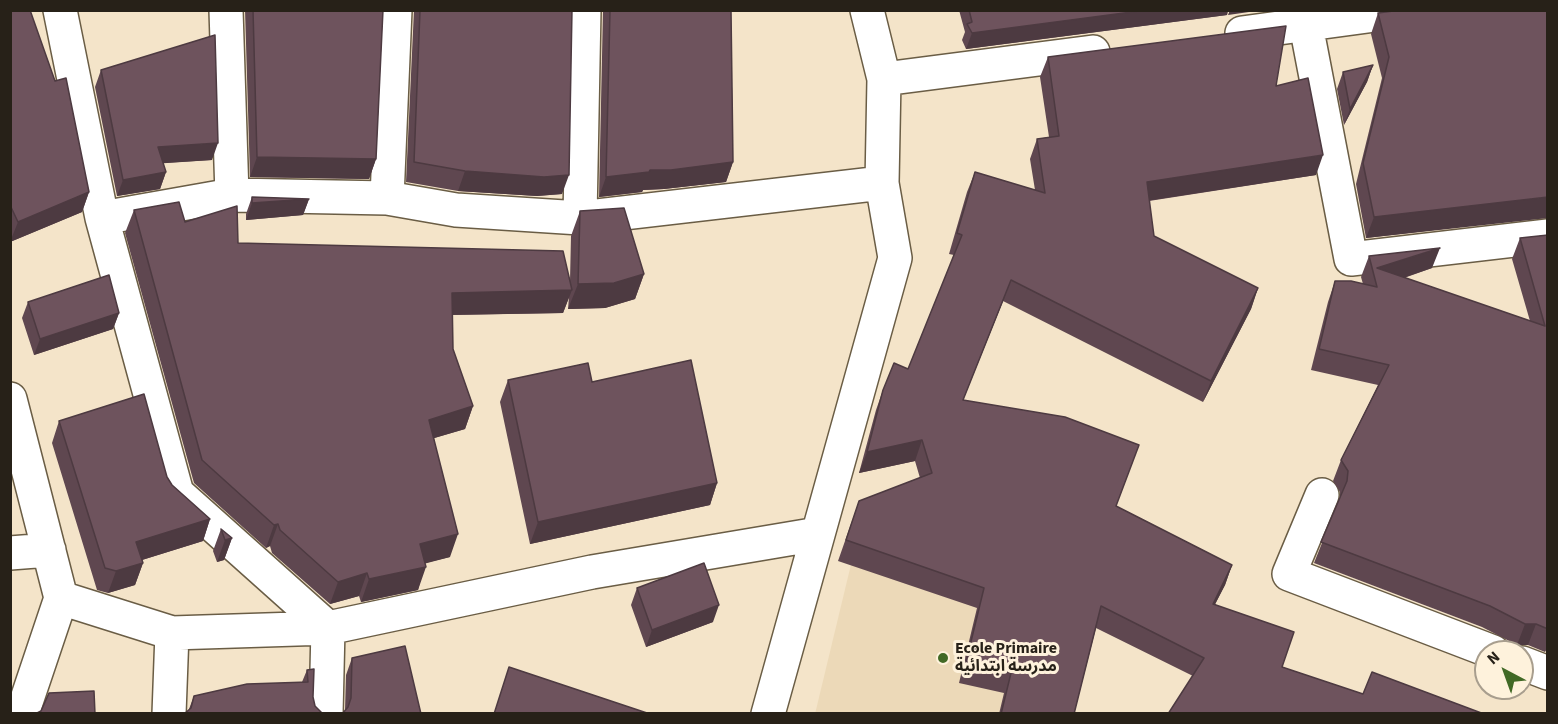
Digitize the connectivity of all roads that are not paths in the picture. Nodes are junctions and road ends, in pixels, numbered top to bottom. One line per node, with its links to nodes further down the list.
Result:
1 (60, 10): 14 (street)
2 (226, 10): 12 (street)
3 (395, 10): 13 (street)
4 (584, 10): 15 (street)
5 (867, 10): 10 (street)
6 (1412, 10): 7 (street)
7 (1306, 24): 8 (street); 16 (street)
8 (1212, 36)
9 (1118, 48): 10 (street)
10 (884, 78): 11 (street)
11 (882, 183): 15 (street); 19 (street)
12 (232, 195): 13 (street); 14 (street)
13 (387, 198): 15 (street)
14 (102, 218): 23 (street)
15 (580, 218)
16 (1548, 236)
17 (10, 399): 20 (street)
18 (1322, 495): 25 (street)
19 (818, 534): 23 (street); 29 (street)
20 (49, 550): 21 (street); 22 (street)
21 (10, 553)
22 (61, 598): 24 (street); 26 (street)
23 (328, 628): 24 (street); 28 (street)
24 (172, 633): 27 (street)
25 (1474, 645)
26 (22, 714)
27 (169, 714)
28 (326, 714)
29 (768, 714)

